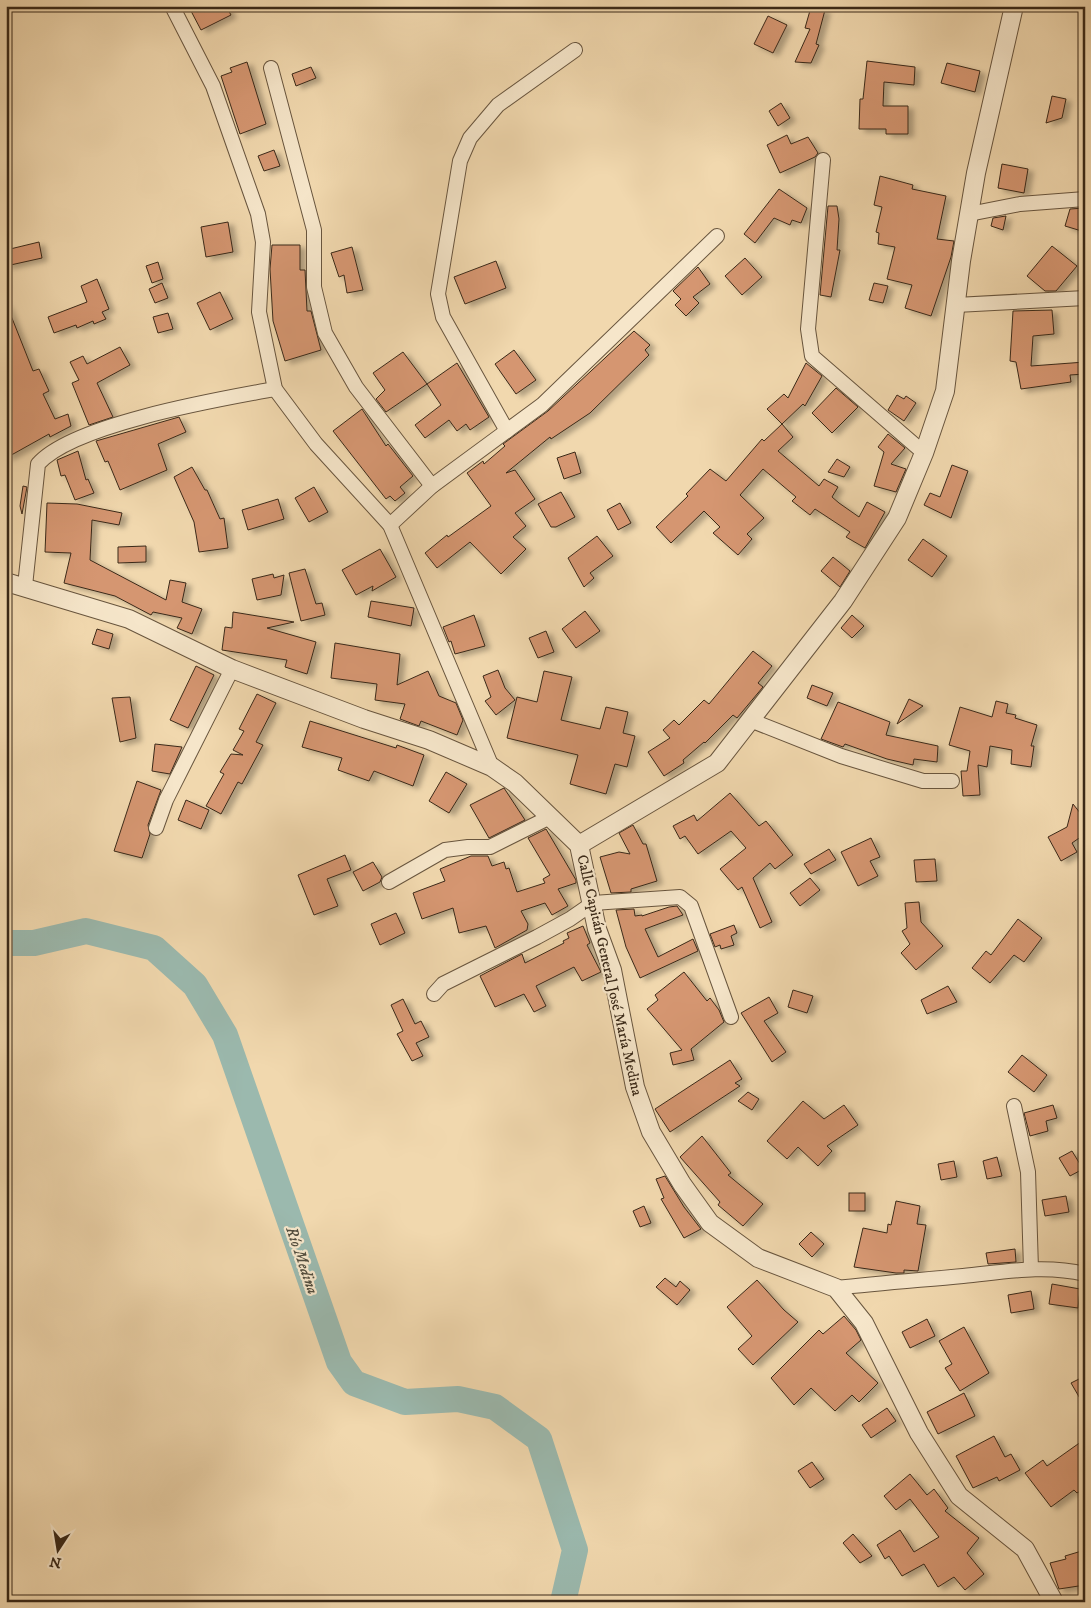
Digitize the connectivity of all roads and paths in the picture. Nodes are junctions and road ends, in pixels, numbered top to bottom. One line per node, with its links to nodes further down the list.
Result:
1 (172, 6): 11 (street)
2 (1014, 6): 7 (street)
3 (575, 50): 12 (street)
4 (271, 68): 14 (street)
5 (823, 160): 13 (street)
6 (1085, 199): 7 (street)
7 (969, 214): 10 (street)
8 (717, 236): 12 (street)
9 (1085, 298): 10 (street)
10 (956, 305): 13 (street)
11 (275, 389): 15 (street); 17 (street)
12 (507, 431): 14 (street)
13 (924, 453): 19 (street)
14 (432, 486): 15 (street)
15 (390, 525): 20 (street)
16 (6, 582): 17 (street, Calle Capitán General José María Medina)
17 (25, 586): 18 (street, Calle Capitán General José María Medina)
18 (232, 669): 20 (street, Calle Capitán General José María Medina); 23 (street)
19 (750, 720): 21 (street); 24 (street)
20 (492, 767): 22 (street, Calle Capitán General José María Medina)
21 (952, 781)
22 (550, 817): 24 (street, Calle Capitán General José María Medina); 25 (street)
23 (156, 828)
24 (580, 844): 26 (street, Calle Capitán General José María Medina)
25 (389, 882)
26 (593, 903): 27 (street); 28 (street); 32 (street, Calle Capitán General José María Medina)
27 (434, 994)
28 (731, 1017)
29 (1014, 1106): 30 (street)
30 (1031, 1269): 31 (street); 32 (street)
31 (1085, 1274)
32 (836, 1288): 33 (street)
33 (1054, 1602)

